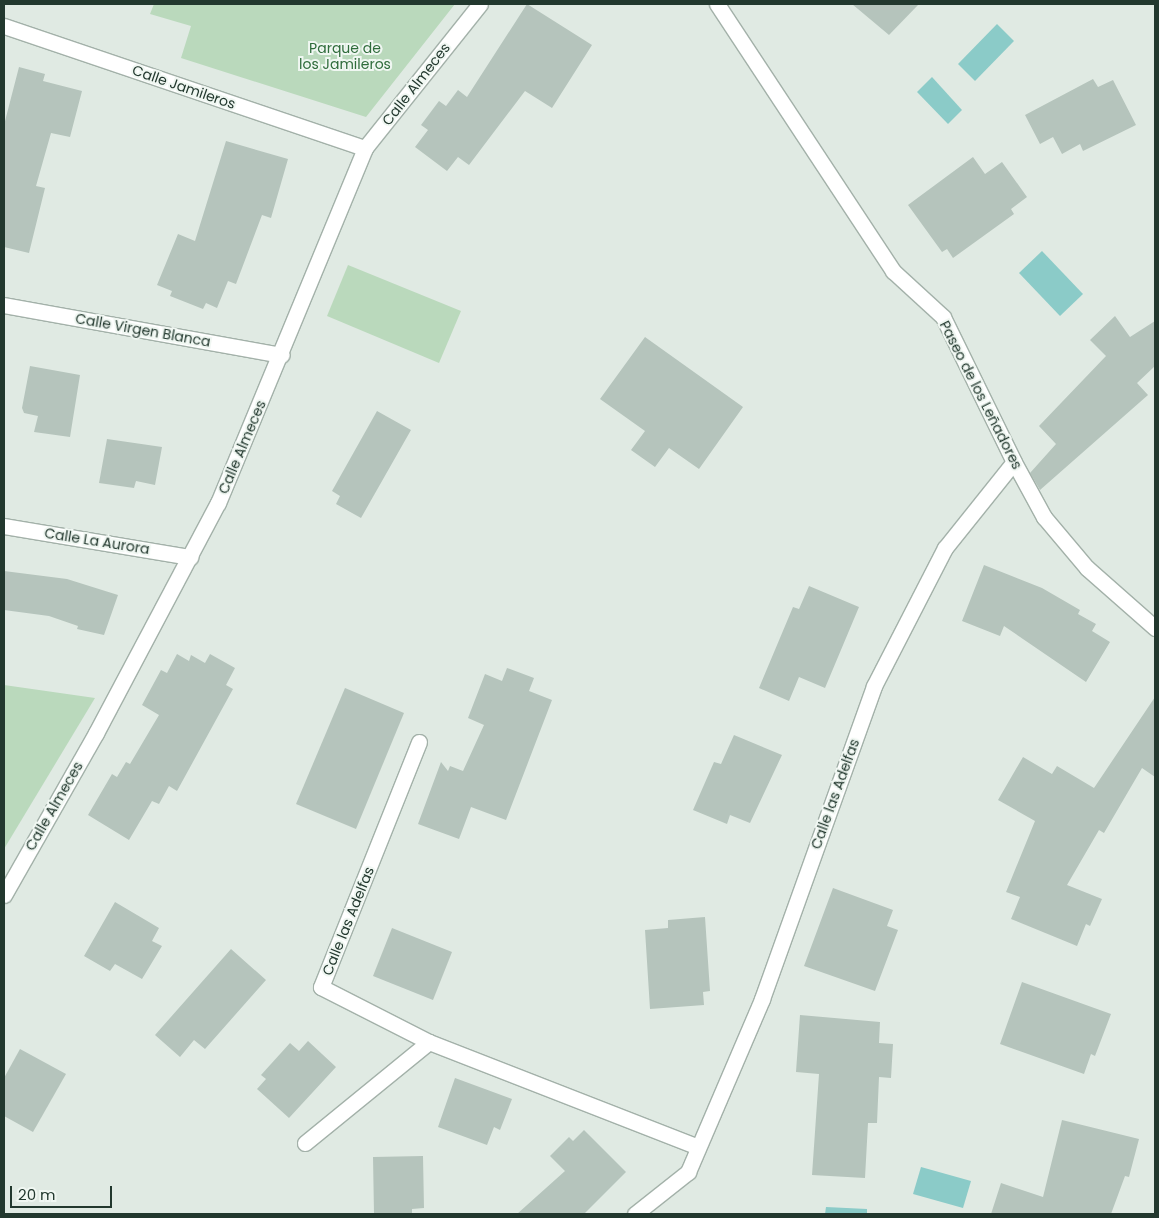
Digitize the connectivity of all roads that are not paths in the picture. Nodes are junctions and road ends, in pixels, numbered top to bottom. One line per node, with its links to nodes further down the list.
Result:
1 (480, 4): 4 (street, Calle Almeces)
2 (717, 4): 7 (street, Paseo de los Leñadores)
3 (4, 26): 4 (street, Calle Jamileros)
4 (365, 148): 6 (street, Calle Almeces)
5 (4, 305): 6 (street, Calle Virgen Blanca)
6 (282, 355): 9 (street, Calle Almeces)
7 (1014, 462): 10 (street, Paseo de los Leñadores); 15 (street, Calle las Adelfas)
8 (4, 526): 9 (street, Calle La Aurora)
9 (190, 557): 12 (street, Calle Almeces)
10 (1155, 628)
11 (419, 742): 13 (street, Calle las Adelfas)
12 (4, 895)
13 (429, 1042): 14 (street); 15 (street, Calle las Adelfas)
14 (305, 1143)
15 (698, 1147): 16 (street, Calle las Adelfas)
16 (634, 1214)

